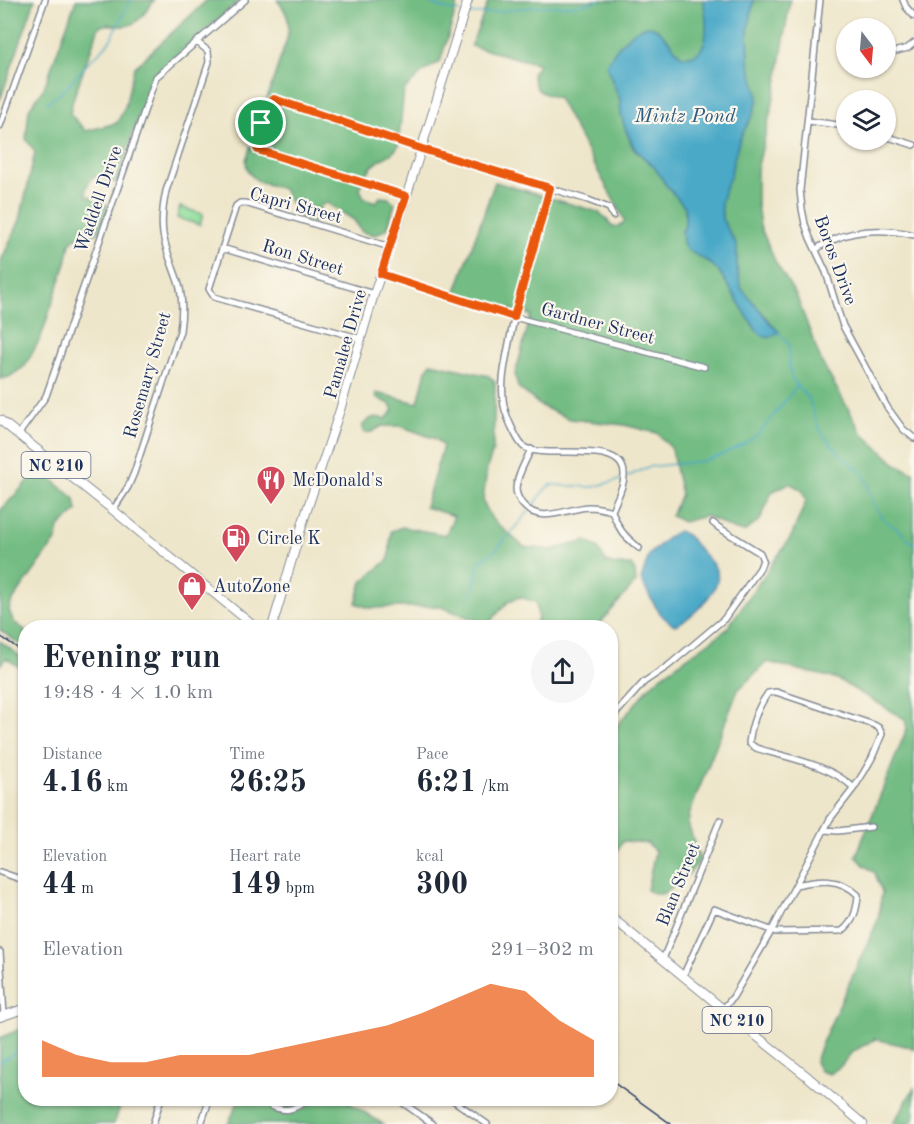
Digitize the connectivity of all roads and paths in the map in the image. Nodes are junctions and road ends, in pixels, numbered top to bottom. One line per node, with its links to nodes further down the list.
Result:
1 (45, 0): 12 (street)
2 (245, 0): 7 (street, Waddell Drive)
3 (468, 0): 15 (main road, Pamalee Drive)
4 (820, 0): 10 (street, Boros Drive)
5 (903, 0): 6 (street)
6 (914, 16)
7 (197, 42): 29 (street, Waddell Drive); 32 (street, Rosemary Street)
8 (914, 43): 9 (street)
9 (897, 51)
10 (808, 121): 11 (street); 22 (street, Boros Drive)
11 (836, 125)
12 (0, 126)
13 (896, 139): 14 (street)
14 (914, 145)
15 (422, 149): 16 (street); 17 (main road, Pamalee Drive); 17 (street)
16 (550, 188): 18 (street); 25 (street)
17 (406, 196): 20 (main road, Pamalee Drive)
18 (613, 216)
19 (914, 235): 22 (street)
20 (390, 247): 21 (street, Capri Street); 23 (main road, Pamalee Drive)
21 (222, 248): 24 (street, Ron Street); 26 (street)
22 (816, 250): 30 (street, Boros Drive)
23 (381, 274): 24 (main road, Pamalee Drive); 25 (street, Gardner Street)
24 (374, 294): 26 (main road, Pamalee Drive)
25 (514, 317): 27 (street, Gardner Street); 31 (street)
26 (362, 339): 37 (main road, Pamalee Drive)
27 (704, 367)
28 (0, 420): 29 (main road, NC 210)
29 (18, 435): 32 (main road, NC 210)
30 (914, 438)
31 (531, 449): 33 (street); 33 (street)
32 (113, 510): 36 (main road, NC 210)
33 (612, 511): 35 (street)
34 (713, 523): 38 (street)
35 (639, 548)
36 (247, 620)
37 (274, 620)
38 (618, 711)
39 (854, 788): 39 (street); 42 (street)
40 (720, 820): 49 (street, Blan Street)
41 (871, 827): 42 (street)
42 (824, 830): 45 (street)
43 (0, 872): 44 (street)
44 (18, 878)
45 (796, 885): 47 (street); 47 (street)
46 (618, 922): 49 (main road, NC 210)
47 (772, 930): 50 (street); 51 (street)
48 (0, 952): 53 (street)
49 (663, 959): 50 (main road, NC 210)
50 (683, 976): 51 (main road, NC 210)
51 (723, 1009): 65 (main road, NC 210)
52 (18, 1011): 53 (main road)
53 (2, 1016)
54 (159, 1106): 61 (street)
55 (207, 1106): 62 (street)
56 (271, 1106): 57 (street)
57 (299, 1106)
58 (407, 1106): 60 (street)
59 (461, 1106): 64 (street)
60 (428, 1122): 63 (street)
61 (153, 1124)
62 (201, 1124)
63 (433, 1124)
64 (487, 1124)
65 (863, 1124)

